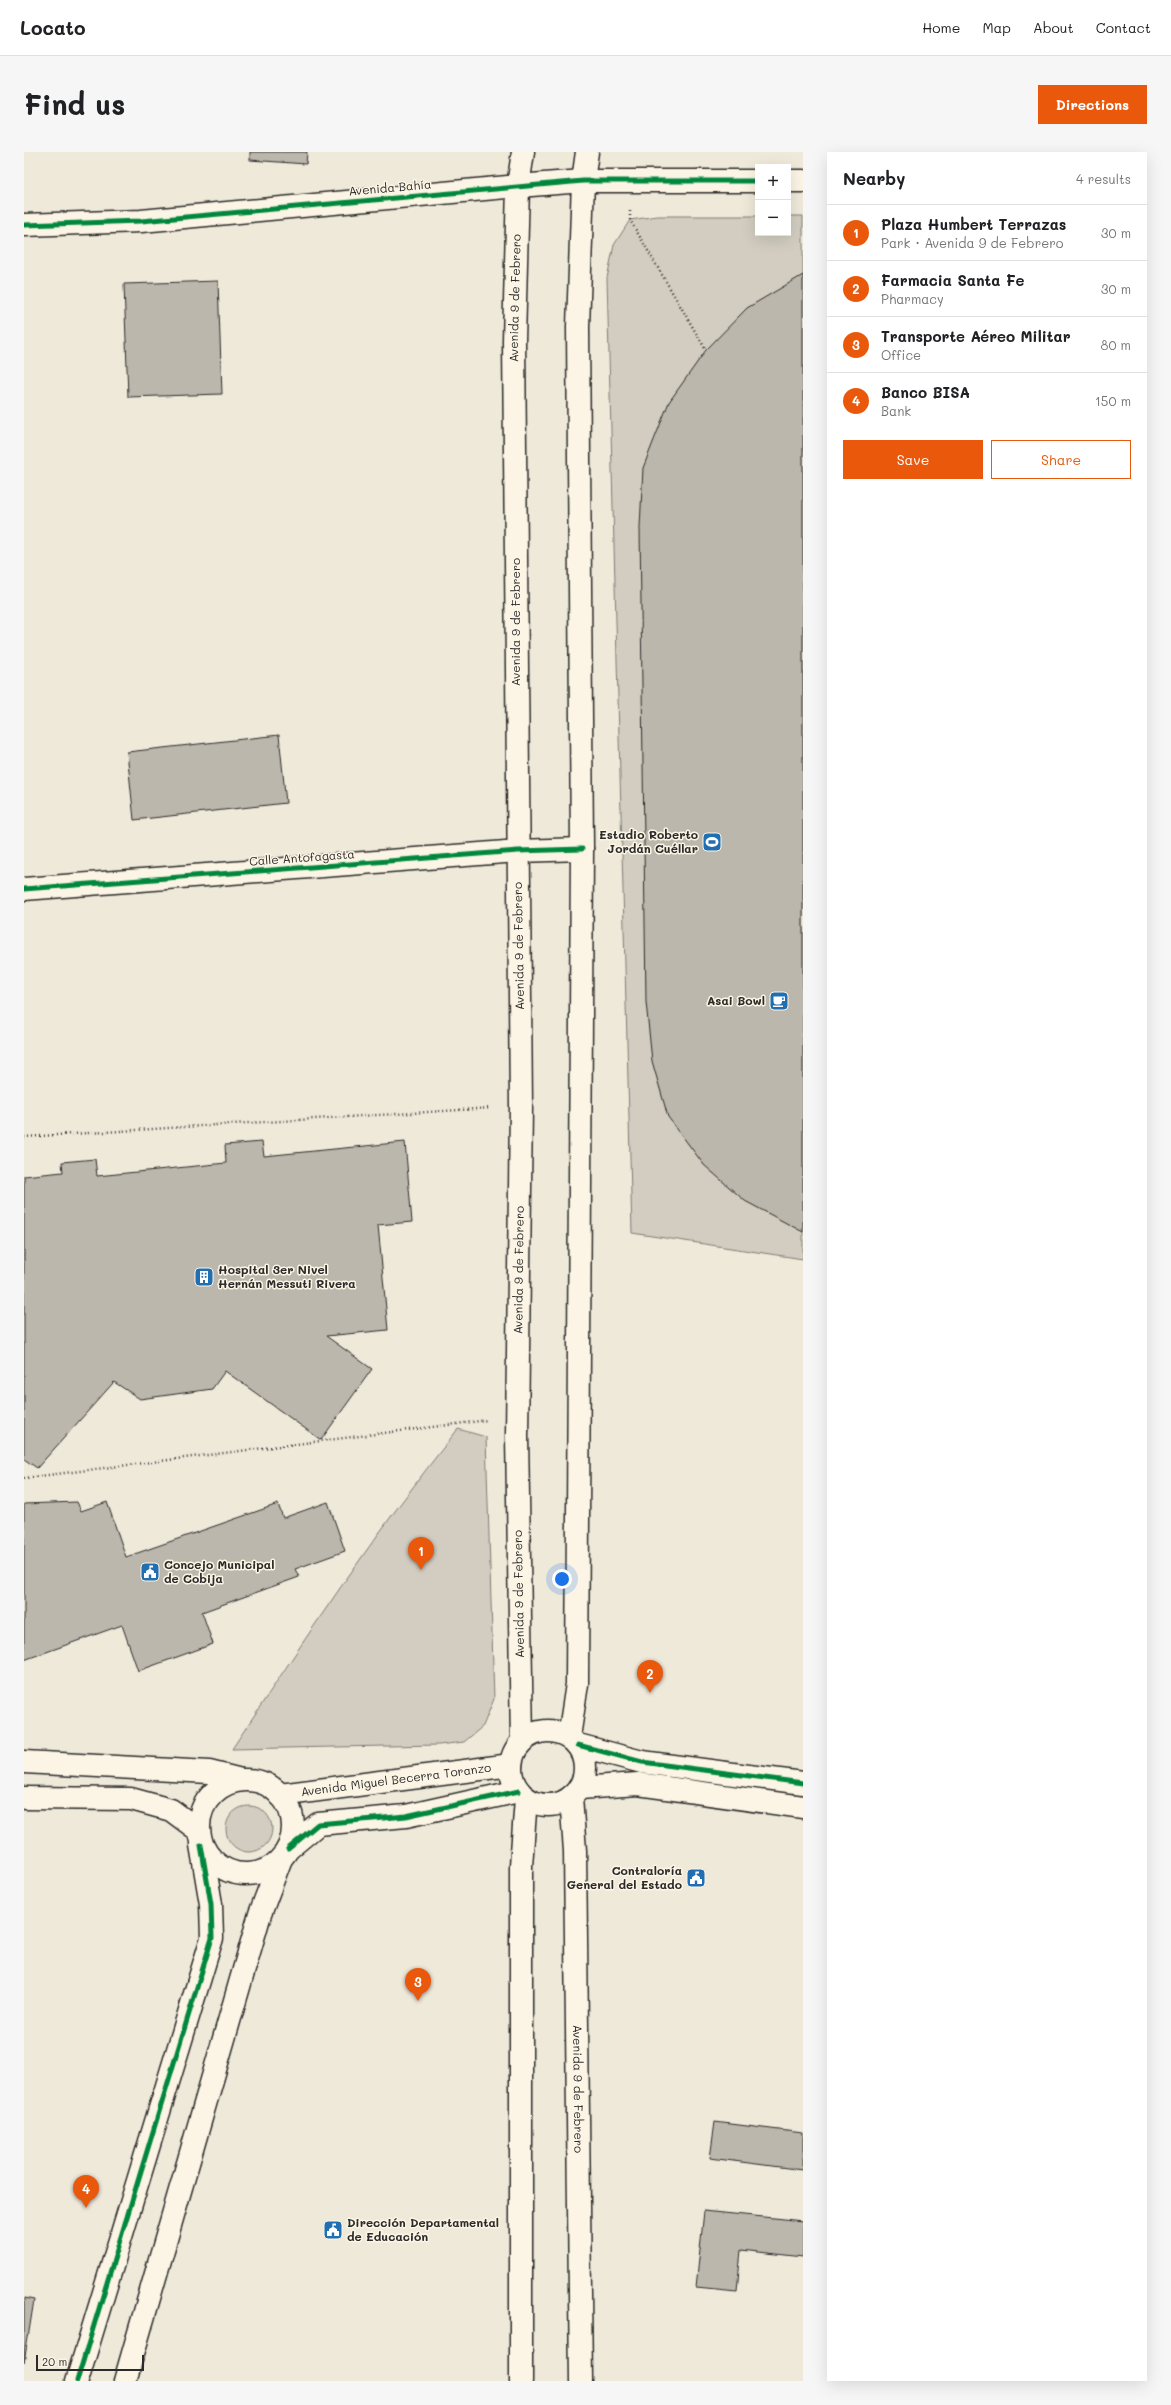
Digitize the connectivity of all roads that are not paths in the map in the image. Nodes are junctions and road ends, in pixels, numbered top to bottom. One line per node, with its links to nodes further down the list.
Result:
1 (523, 152): 7 (main road, Avenida 9 de Febrero)
2 (587, 152): 3 (main road)
3 (583, 180): 4 (main road, Avenida Bahía); 7 (main road, Avenida Bahía); 9 (main road)
4 (755, 180)
5 (791, 181): 6 (main road)
6 (803, 181)
7 (518, 186): 8 (main road, Avenida Bahía); 10 (main road, Avenida 9 de Febrero)
8 (24, 225)
9 (582, 849): 10 (main road, Calle Antofagasta); 13 (main road)
10 (518, 851): 11 (main road, Calle Antofagasta); 12 (main road, Avenida 9 de Febrero)
11 (24, 889)
12 (522, 1741): 13 (main road); 15 (main road)
13 (574, 1741): 17 (main road); 18 (main road)
14 (24, 1762): 16 (main road)
15 (511, 1765): 19 (main road); 20 (main road, Avenida Miguel Becerra Toranzo)
16 (241, 1780): 20 (main road); 23 (main road)
17 (803, 1783)
18 (575, 1793): 19 (main road); 22 (main road); 28 (main road, Avenida 9 de Febrero)
19 (523, 1794): 24 (main road); 27 (main road)
20 (280, 1795): 24 (main road)
21 (24, 1798): 23 (main road)
22 (803, 1807)
23 (199, 1837): 24 (main road); 25 (main road)
24 (284, 1855): 26 (main road)
25 (77, 2381)
26 (125, 2381)
27 (521, 2381)
28 (581, 2381)

